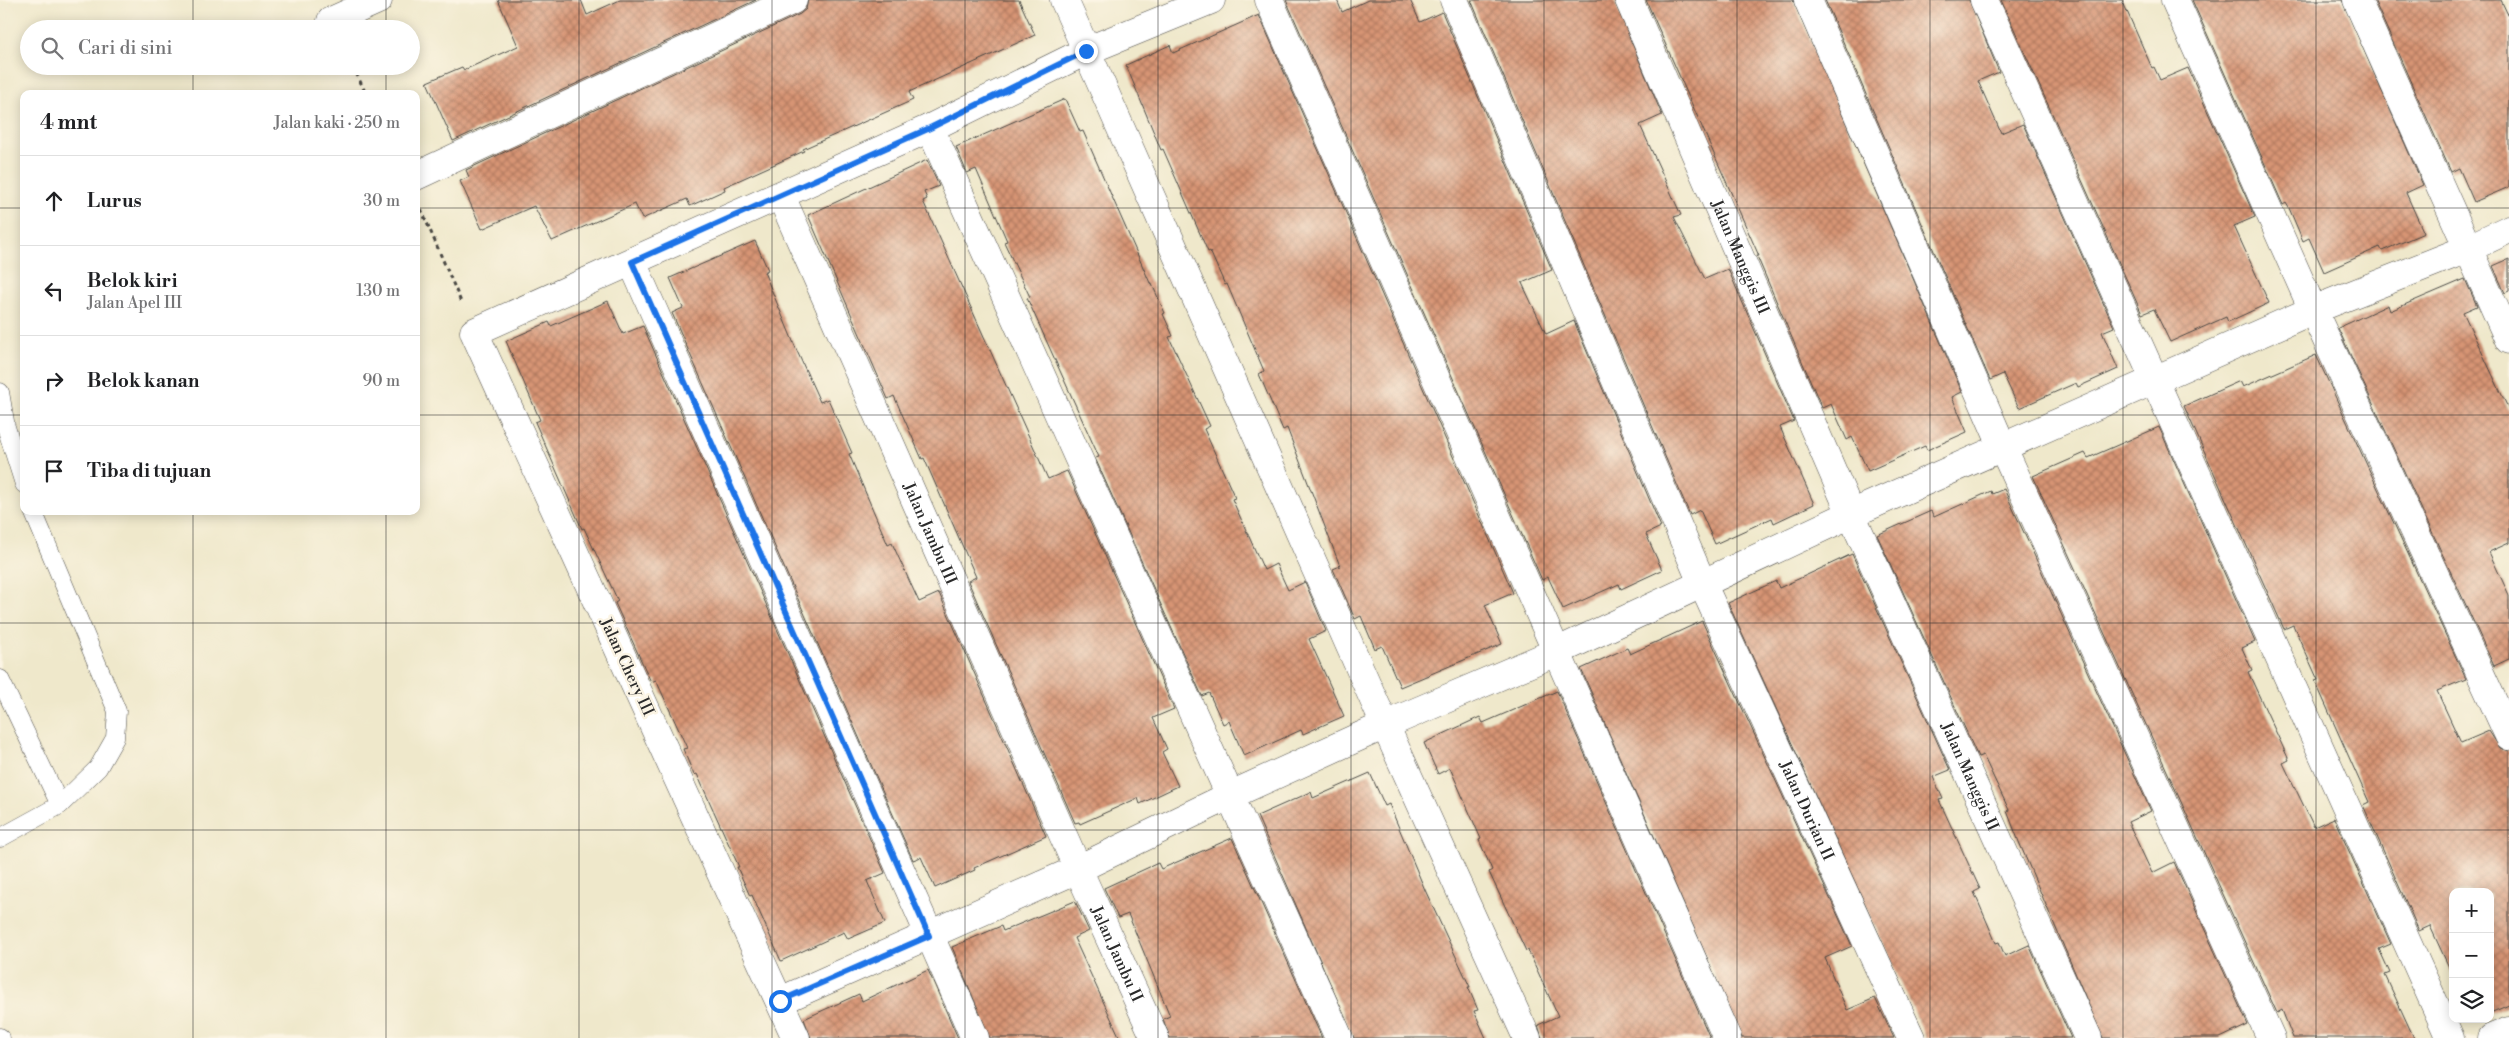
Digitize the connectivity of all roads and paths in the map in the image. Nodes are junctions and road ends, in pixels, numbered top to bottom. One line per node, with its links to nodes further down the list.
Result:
1 (378, 0): 12 (street)
2 (793, 0): 17 (street)
3 (1064, 0): 13 (street)
4 (1211, 0): 13 (street)
5 (1269, 0): 33 (street)
6 (1454, 0): 32 (street, Jalan Durian II)
7 (1629, 0): 30 (street, Jalan Manggis III)
8 (1808, 0): 28 (street)
9 (1984, 0): 26 (street)
10 (2175, 0): 23 (street)
11 (2358, 0): 21 (street)
12 (331, 20)
13 (1086, 51): 16 (street); 35 (street)
14 (357, 75): 15 (path)
15 (364, 90)
16 (930, 128): 18 (street); 37 (street)
17 (420, 174)
18 (781, 196): 22 (street); 40 (street, Jalan Jambu III)
19 (420, 206): 24 (path)
20 (2509, 229): 21 (street)
21 (2467, 249): 23 (street); 25 (street)
22 (632, 262): 24 (street); 41 (street)
23 (2312, 310): 26 (street); 36 (street)
24 (474, 332): 42 (street, Jalan Chery III)
25 (2509, 340)
26 (2154, 382): 28 (street); 53 (street)
27 (0, 392): 29 (lane)
28 (2003, 448): 30 (street); 52 (street)
29 (20, 471)
30 (1851, 514): 32 (street); 51 (street, Jalan Manggis II)
31 (35, 515): 38 (lane)
32 (1702, 583): 33 (street); 50 (street, Jalan Durian II)
33 (1556, 652): 35 (street); 49 (street)
34 (0, 679): 38 (lane)
35 (1385, 725): 37 (street); 48 (street)
36 (2509, 736)
37 (1231, 795): 40 (street); 47 (street)
38 (60, 805): 39 (lane)
39 (0, 838)
40 (1078, 870): 41 (street); 46 (street, Jalan Jambu II)
41 (929, 936): 42 (street); 45 (street)
42 (780, 1001): 44 (street, Jalan Chery III)
43 (2509, 1031): 54 (street)
44 (796, 1038)
45 (975, 1038)
46 (1155, 1038)
47 (1339, 1038)
48 (1527, 1038)
49 (1727, 1038)
50 (1911, 1038)
51 (2088, 1038)
52 (2271, 1038)
53 (2450, 1038)
54 (2492, 1038)

